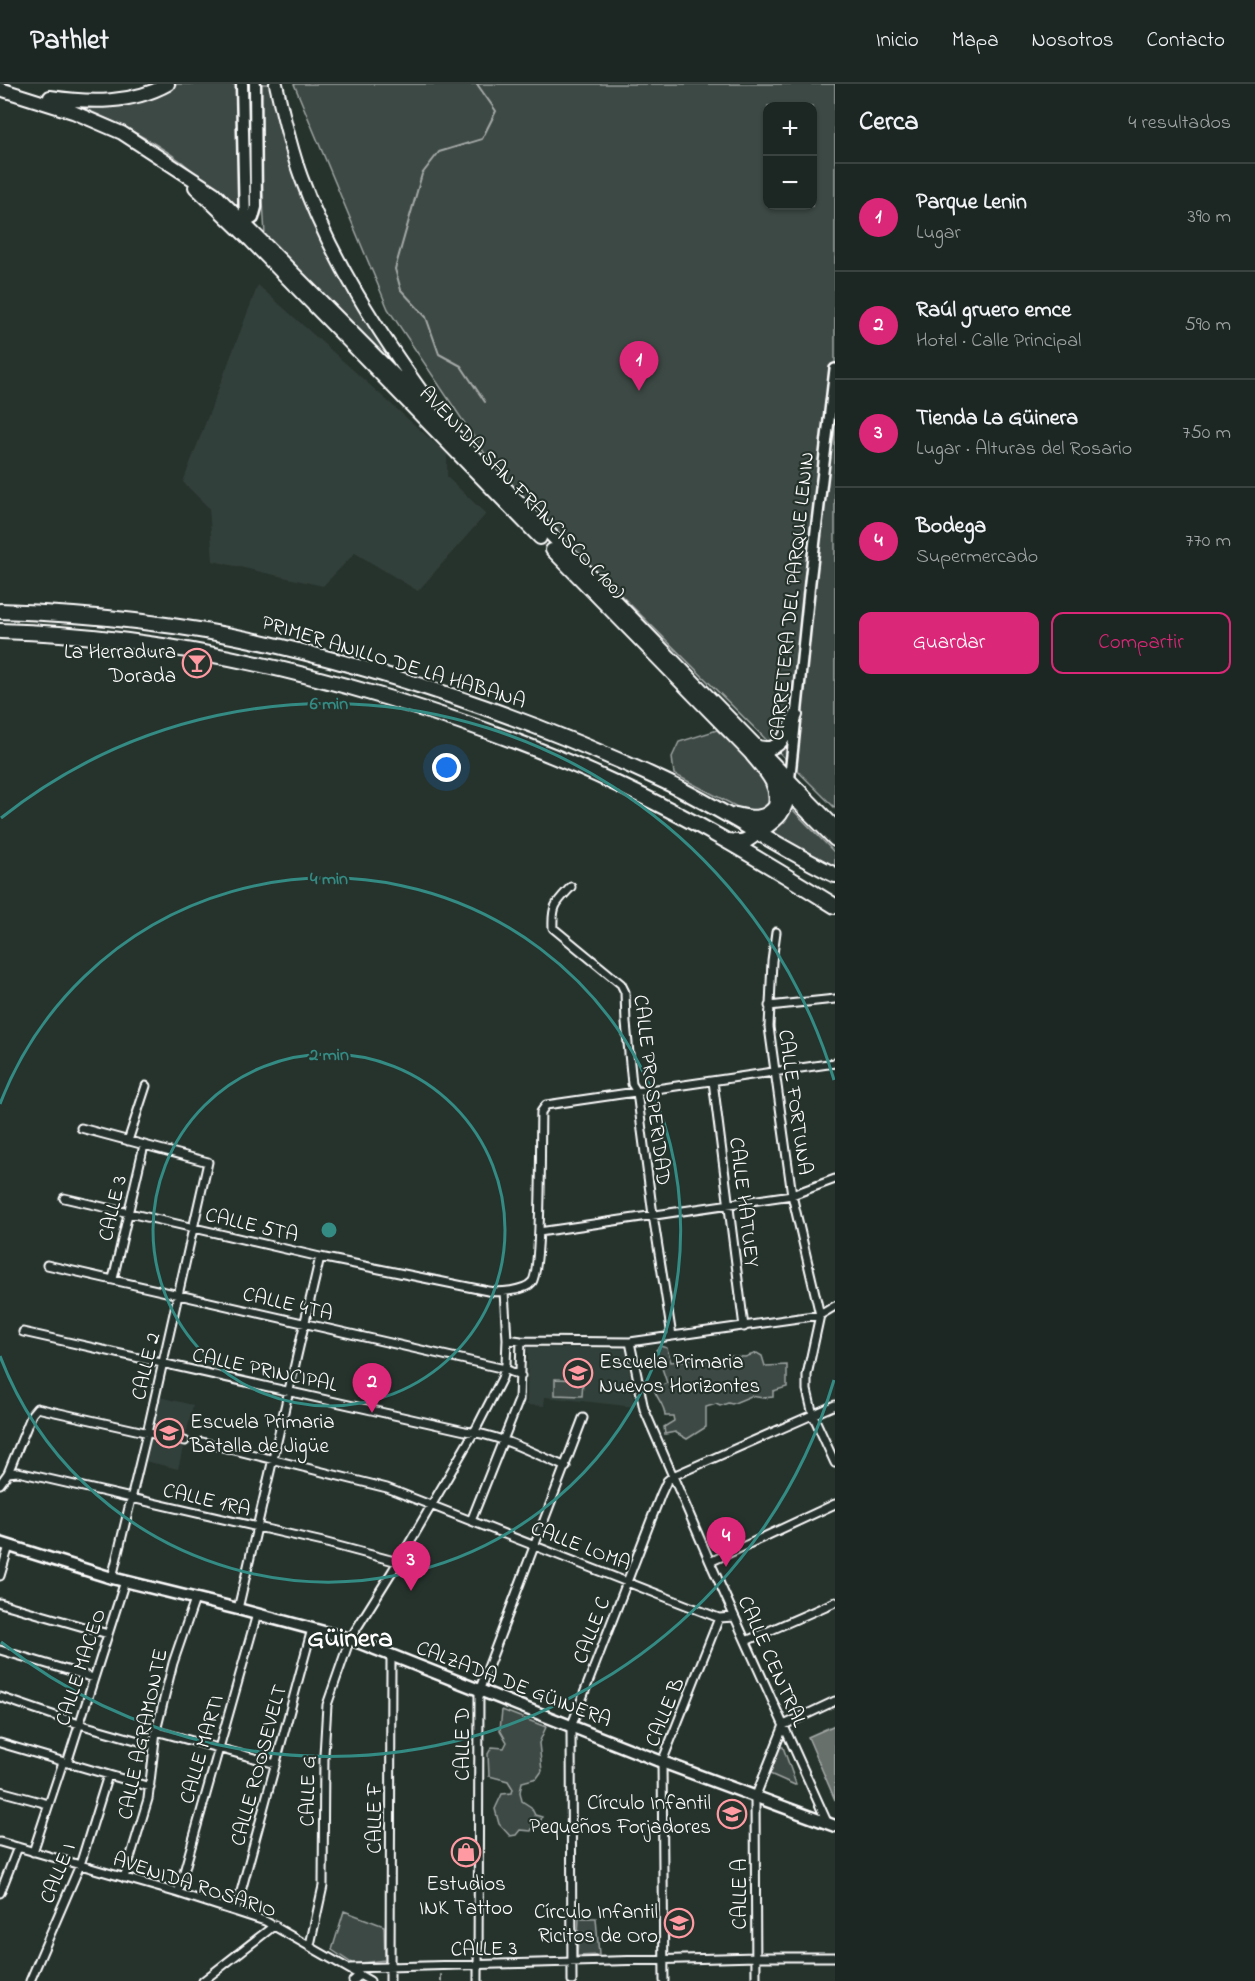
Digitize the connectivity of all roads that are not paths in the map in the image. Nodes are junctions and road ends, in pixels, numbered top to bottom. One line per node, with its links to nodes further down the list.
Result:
1 (168, 84): 5 (highway)
2 (242, 84): 6 (main road)
3 (255, 84): 6 (main road)
4 (276, 84): 8 (highway)
5 (0, 89): 6 (highway, AVENIDA SAN FRANCISCO (100))
6 (239, 224): 8 (highway, AVENIDA SAN FRANCISCO (100)); 13 (highway, AVENIDA SAN FRANCISCO (100))
7 (835, 369): 9 (street, CARRETERA DEL PARQUE LENIN)
8 (451, 432): 13 (highway, AVENIDA SAN FRANCISCO (100))
9 (831, 434): 12 (street, CARRETERA DEL PARQUE LENIN)
10 (0, 611): 16 (highway, PRIMER ANILLO DE LA HABANA)
11 (0, 631): 20 (highway, PRIMER ANILLO DE LA HABANA)
12 (796, 715): 13 (highway); 14 (street, CARRETERA DEL PARQUE LENIN)
13 (754, 751): 14 (highway, AVENIDA SAN FRANCISCO (100)); 15 (highway)
14 (789, 786): 15 (highway); 17 (highway, AVENIDA SAN FRANCISCO (100)); 18 (highway); 19 (highway, AVENIDA SAN FRANCISCO (100))
15 (776, 806): 16 (highway)
16 (722, 811): 18 (highway)
17 (835, 827)
18 (758, 832): 20 (highway); 21 (highway)
19 (835, 840)
20 (726, 841): 23 (highway, PRIMER ANILLO DE LA HABANA)
21 (835, 874)
22 (572, 887): 31 (street, CALLE PROSPERIDAD)
23 (835, 906)
24 (776, 932): 26 (street, CALLE FORTUNA)
25 (835, 999): 26 (street)
26 (769, 1006): 28 (street, CALLE FORTUNA)
27 (835, 1063): 28 (street)
28 (774, 1071): 29 (street); 36 (street, CALLE FORTUNA)
29 (713, 1081): 31 (street); 38 (street, CALLE HATUEY)
30 (146, 1086): 33 (street)
31 (637, 1092): 40 (street, CALLE PROSPERIDAD); 42 (street)
32 (81, 1128): 33 (street)
33 (128, 1141): 34 (street)
34 (144, 1145): 39 (street, CALLE 3); 41 (street, CALLE 2)
35 (835, 1179): 36 (street)
36 (792, 1195): 38 (street); 49 (street, CALLE FORTUNA)
37 (64, 1198): 39 (street, CALLE 5TA)
38 (730, 1205): 40 (street); 51 (street, CALLE HATUEY)
39 (127, 1212): 41 (street, CALLE 5TA); 45 (street, CALLE 3)
40 (652, 1215): 42 (street); 53 (street, CALLE PROSPERIDAD)
41 (193, 1227): 43 (street, CALLE 5TA); 47 (street, CALLE 2)
42 (538, 1232): 46 (street)
43 (320, 1257): 46 (street, CALLE 5TA); 50 (street)
44 (47, 1265): 45 (street, CALLE 4TA)
45 (113, 1279): 47 (street, CALLE 4TA)
46 (504, 1292): 54 (street)
47 (178, 1294): 50 (street, CALLE 4TA); 57 (street, CALLE 2)
48 (835, 1306): 49 (street)
49 (820, 1315): 51 (street); 62 (street, CALLE FORTUNA)
50 (304, 1324): 58 (street, CALLE 4TA); 60 (street)
51 (744, 1327): 53 (street)
52 (23, 1332): 57 (street, CALLE PRINCIPAL)
53 (672, 1336): 56 (street)
54 (507, 1339): 55 (street); 58 (street)
55 (521, 1341): 56 (street); 59 (street)
56 (630, 1342): 73 (street, CALLE CENTRAL)
57 (162, 1364): 60 (street, CALLE PRINCIPAL); 65 (street, CALLE 2)
58 (505, 1369): 59 (street, CALLE 4TA); 64 (street, CALLE G)
59 (520, 1376): 66 (street)
60 (288, 1390): 64 (street, CALLE PRINCIPAL); 69 (street)
61 (835, 1405): 62 (street)
62 (813, 1415): 70 (street, CALLE FORTUNA); 73 (street)
63 (584, 1418): 71 (street, CALLE D)
64 (474, 1432): 66 (street, CALLE PRINCIPAL); 77 (street, CALLE G)
65 (147, 1433): 67 (street); 72 (street); 75 (street, CALLE 2)
66 (504, 1440): 71 (street, CALLE PRINCIPAL); 78 (street)
67 (185, 1441)
68 (202, 1442): 69 (street, CALLE LOMA)
69 (272, 1459): 77 (street, CALLE LOMA); 79 (street)
70 (835, 1463)
71 (566, 1467): 81 (street, CALLE D)
72 (8, 1473): 74 (street); 75 (street, CALLE 1RA)
73 (673, 1476): 83 (street, CALLE CENTRAL); 87 (street, CALLE C)
74 (0, 1484)
75 (131, 1499): 79 (street, CALLE 1RA); 85 (street, CALLE 2)
76 (835, 1504): 83 (street)
77 (431, 1506): 78 (street, CALLE LOMA); 82 (street, CALLE G)
78 (471, 1521): 81 (street, CALLE LOMA)
79 (256, 1528): 82 (street, CALLE 1RA); 91 (street)
80 (4, 1545): 84 (street); 85 (main road, CALZADA DE GÜINERA)
81 (536, 1546): 87 (street, CALLE LOMA); 102 (street, CALLE D)
82 (398, 1562): 97 (street, CALLE G)
83 (710, 1562): 93 (street, CALLE CENTRAL)
84 (0, 1576)
85 (112, 1578): 86 (main road, CALZADA DE GÜINERA)
86 (125, 1581): 88 (main road, CALZADA DE GÜINERA); 96 (street, CALLE MACEO)
87 (628, 1581): 94 (street, CALLE LOMA); 107 (street, CALLE C)
88 (195, 1599): 91 (main road, CALZADA DE GÜINERA); 108 (street, CALLE AGRAMONTE)
89 (835, 1602): 98 (street)
90 (0, 1603): 96 (street)
91 (238, 1609): 92 (main road, CALZADA DE GÜINERA)
92 (256, 1614): 95 (main road, CALZADA DE GÜINERA); 111 (street, CALLE MARTI)
93 (734, 1617): 94 (street); 98 (street, CALLE CENTRAL)
94 (720, 1618): 112 (street, CALLE B)
95 (312, 1629): 97 (main road, CALZADA DE GÜINERA); 114 (street, CALLE ROOSEVELT)
96 (108, 1634): 101 (street, CALLE MACEO)
97 (350, 1639): 100 (main road, CALZADA DE GÜINERA); 130 (street, CALLE G)
98 (746, 1641): 106 (street, CALLE CENTRAL)
99 (0, 1650): 101 (street)
100 (391, 1656): 102 (main road, CALZADA DE GÜINERA); 136 (street, CALLE F)
101 (94, 1678): 105 (street, CALLE MACEO)
102 (479, 1691): 107 (main road, CALZADA DE GÜINERA); 135 (street, CALLE D)
103 (0, 1697): 105 (street)
104 (835, 1701): 106 (street)
105 (79, 1724): 110 (street); 113 (street, CALLE MACEO)
106 (784, 1725): 118 (street, CALLE A); 120 (street, CALLE CENTRAL)
107 (571, 1727): 112 (main road, CALZADA DE GÜINERA); 134 (street, CALLE C)
108 (156, 1731): 110 (street, CALLE AGRAMONTE); 111 (street)
109 (0, 1743): 113 (street)
110 (153, 1745): 116 (street, CALLE AGRAMONTE)
111 (218, 1748): 114 (street); 127 (street, CALLE MARTI)
112 (662, 1762): 118 (main road, CALZADA DE GÜINERA); 133 (street, CALLE B)
113 (65, 1763): 115 (street); 119 (street, CALLE MACEO)
114 (276, 1764): 128 (street, CALLE ROOSEVELT)
115 (108, 1775): 116 (street); 124 (street, CALLE I)
116 (150, 1787): 125 (street, CALLE AGRAMONTE)
117 (0, 1791): 119 (street)
118 (755, 1798): 120 (main road, CALZADA DE GÜINERA); 131 (street, CALLE A)
119 (48, 1804): 123 (street, CALLE MACEO)
120 (831, 1825)
121 (0, 1842): 122 (street, AVENIDA ROSARIO)
122 (18, 1847): 123 (street, AVENIDA ROSARIO); 126 (street)
123 (33, 1852): 124 (street, AVENIDA ROSARIO)
124 (80, 1865): 125 (street, AVENIDA ROSARIO); 139 (street, CALLE I)
125 (124, 1878): 127 (street, AVENIDA ROSARIO)
126 (0, 1893)
127 (178, 1893): 128 (street, AVENIDA ROSARIO)
128 (236, 1910): 129 (street, AVENIDA ROSARIO)
129 (274, 1925): 130 (street, AVENIDA ROSARIO); 140 (street)
130 (310, 1945): 137 (street, AVENIDA ROSARIO)
131 (756, 1957): 132 (street, CALLE 3); 133 (street, CALLE 3); 147 (street, CALLE A)
132 (835, 1957)
133 (664, 1959): 134 (street, CALLE 3); 146 (street, CALLE B)
134 (573, 1962): 135 (street, CALLE 3); 145 (street, CALLE C)
135 (478, 1965): 136 (street, CALLE 3); 144 (street, CALLE D)
136 (390, 1966): 137 (street, CALLE 3); 143 (street, CALLE F)
137 (350, 1968): 138 (street, AVENIDA ROSARIO)
138 (360, 1975): 141 (street); 142 (street, AVENIDA ROSARIO)
139 (30, 1981)
140 (203, 1981)
141 (353, 1981)
142 (370, 1981)
143 (390, 1981)
144 (478, 1981)
145 (572, 1981)
146 (664, 1981)
147 (756, 1981)

